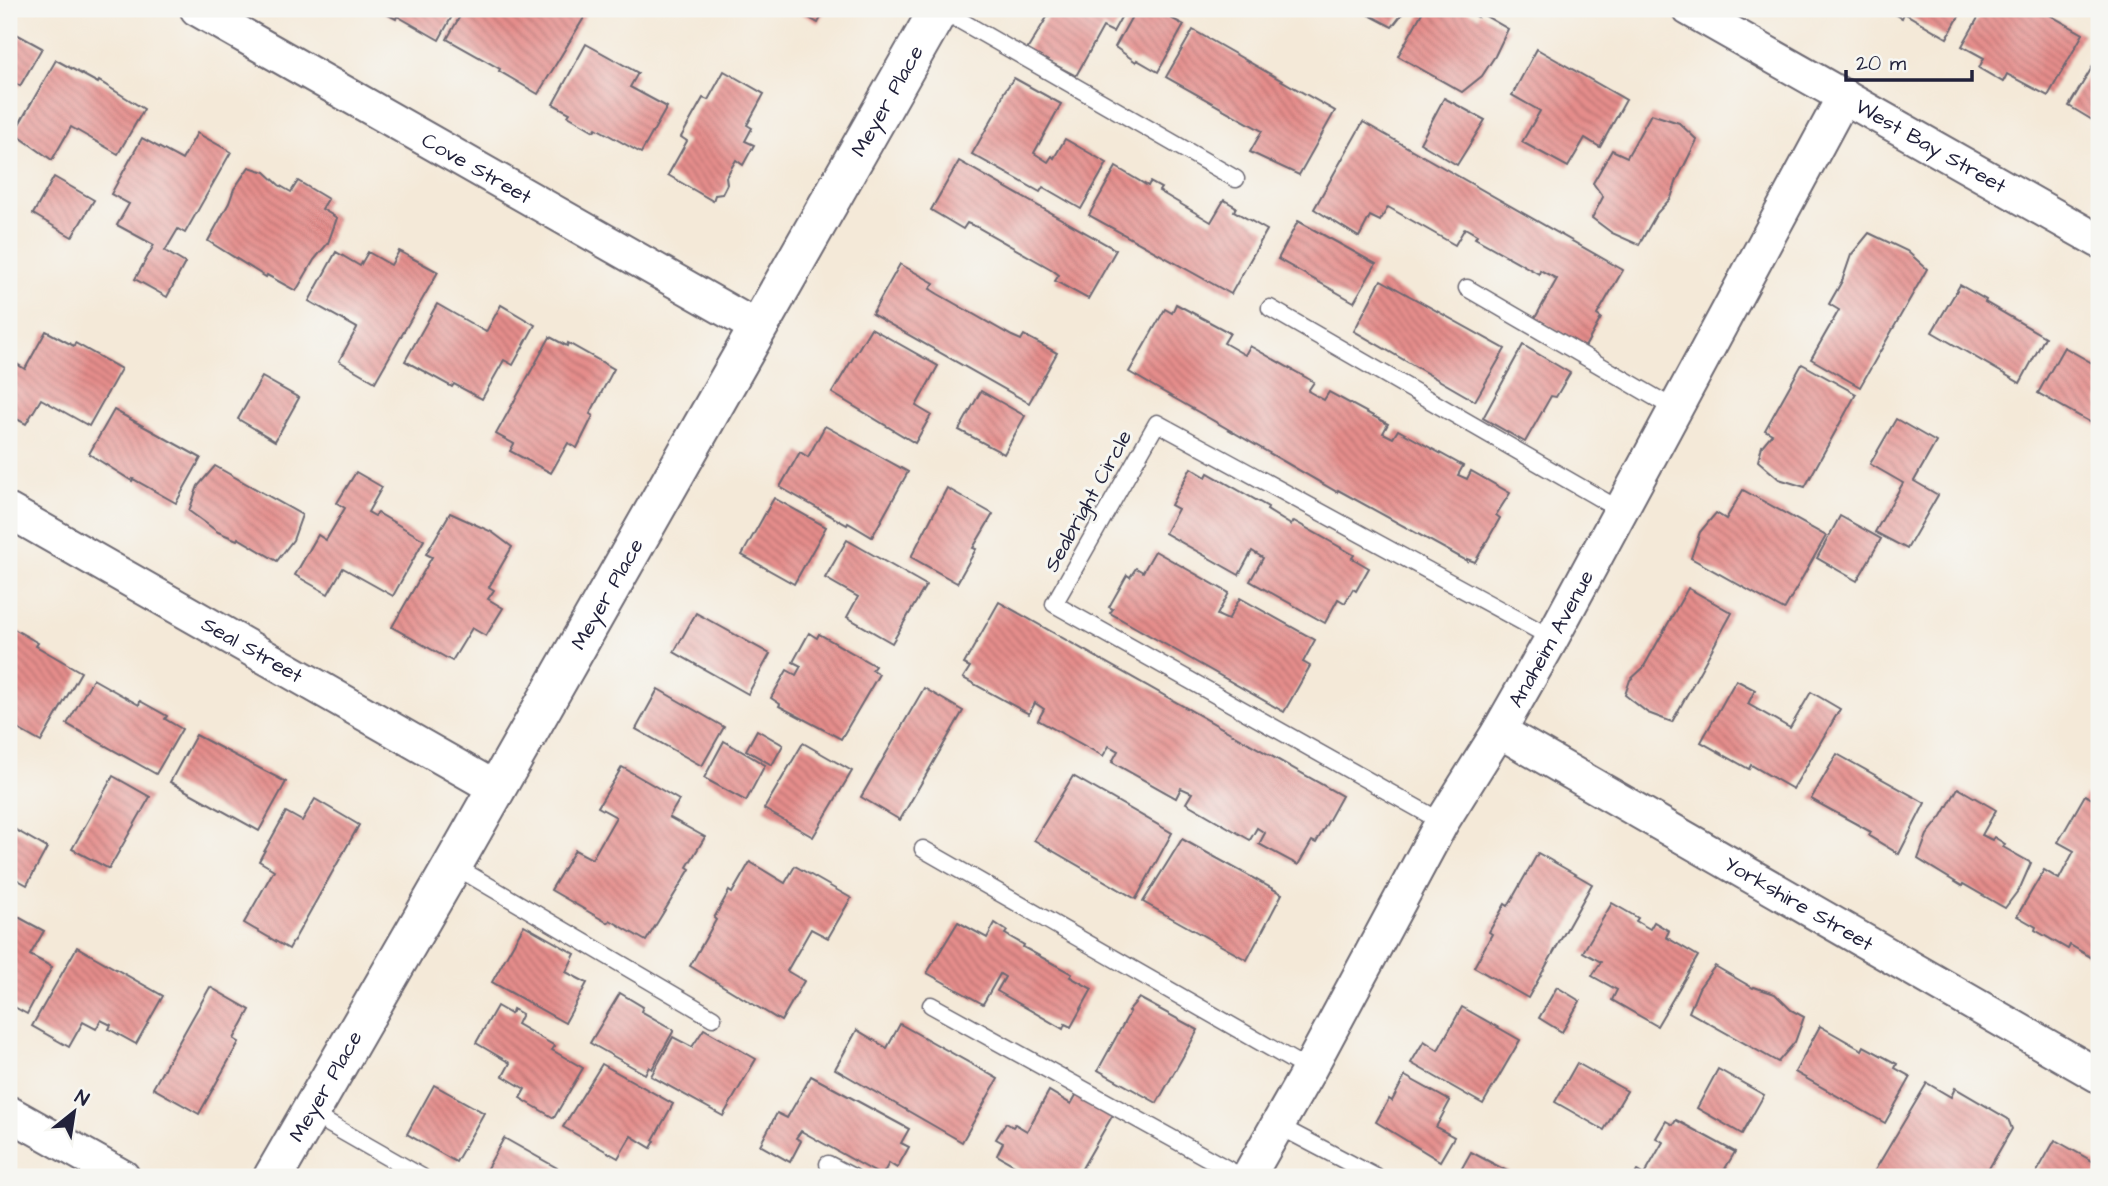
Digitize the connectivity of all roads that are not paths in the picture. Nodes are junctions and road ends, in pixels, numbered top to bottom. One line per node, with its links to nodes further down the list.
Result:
1 (197, 9): 9 (street, Cove Street)
2 (939, 9): 5 (lane); 9 (street, Meyer Place)
3 (1689, 9): 4 (street, West Bay Street)
4 (1843, 96): 6 (street, West Bay Street); 10 (street, Anaheim Avenue)
5 (1236, 179)
6 (2099, 241)
7 (1467, 288): 10 (lane)
8 (1270, 308): 11 (lane)
9 (758, 328): 15 (street, Meyer Place)
10 (1675, 409): 11 (street, Anaheim Avenue)
11 (1620, 510): 13 (street, Anaheim Avenue)
12 (9, 511): 15 (street, Seal Street)
13 (1552, 638): 14 (street, Anaheim Avenue); 16 (lane, Seabright Circle)
14 (1499, 731): 16 (street, Anaheim Avenue); 22 (street, Yorkshire Street)
15 (497, 789): 18 (street, Meyer Place)
16 (1442, 822): 21 (street, Anaheim Avenue)
17 (923, 849): 21 (lane)
18 (453, 865): 20 (lane); 24 (street, Meyer Place)
19 (931, 1005): 31 (lane)
20 (713, 1018)
21 (1310, 1070): 25 (street, Anaheim Avenue)
22 (2099, 1076)
23 (9, 1113): 27 (street)
24 (310, 1113): 28 (street, Meyer Place); 29 (lane)
25 (1277, 1125): 32 (street, Anaheim Avenue); 33 (lane)
26 (828, 1164): 30 (lane)
27 (123, 1177)
28 (273, 1177)
29 (422, 1177)
30 (853, 1177)
31 (1242, 1177)
32 (1248, 1177)
33 (1376, 1177)

